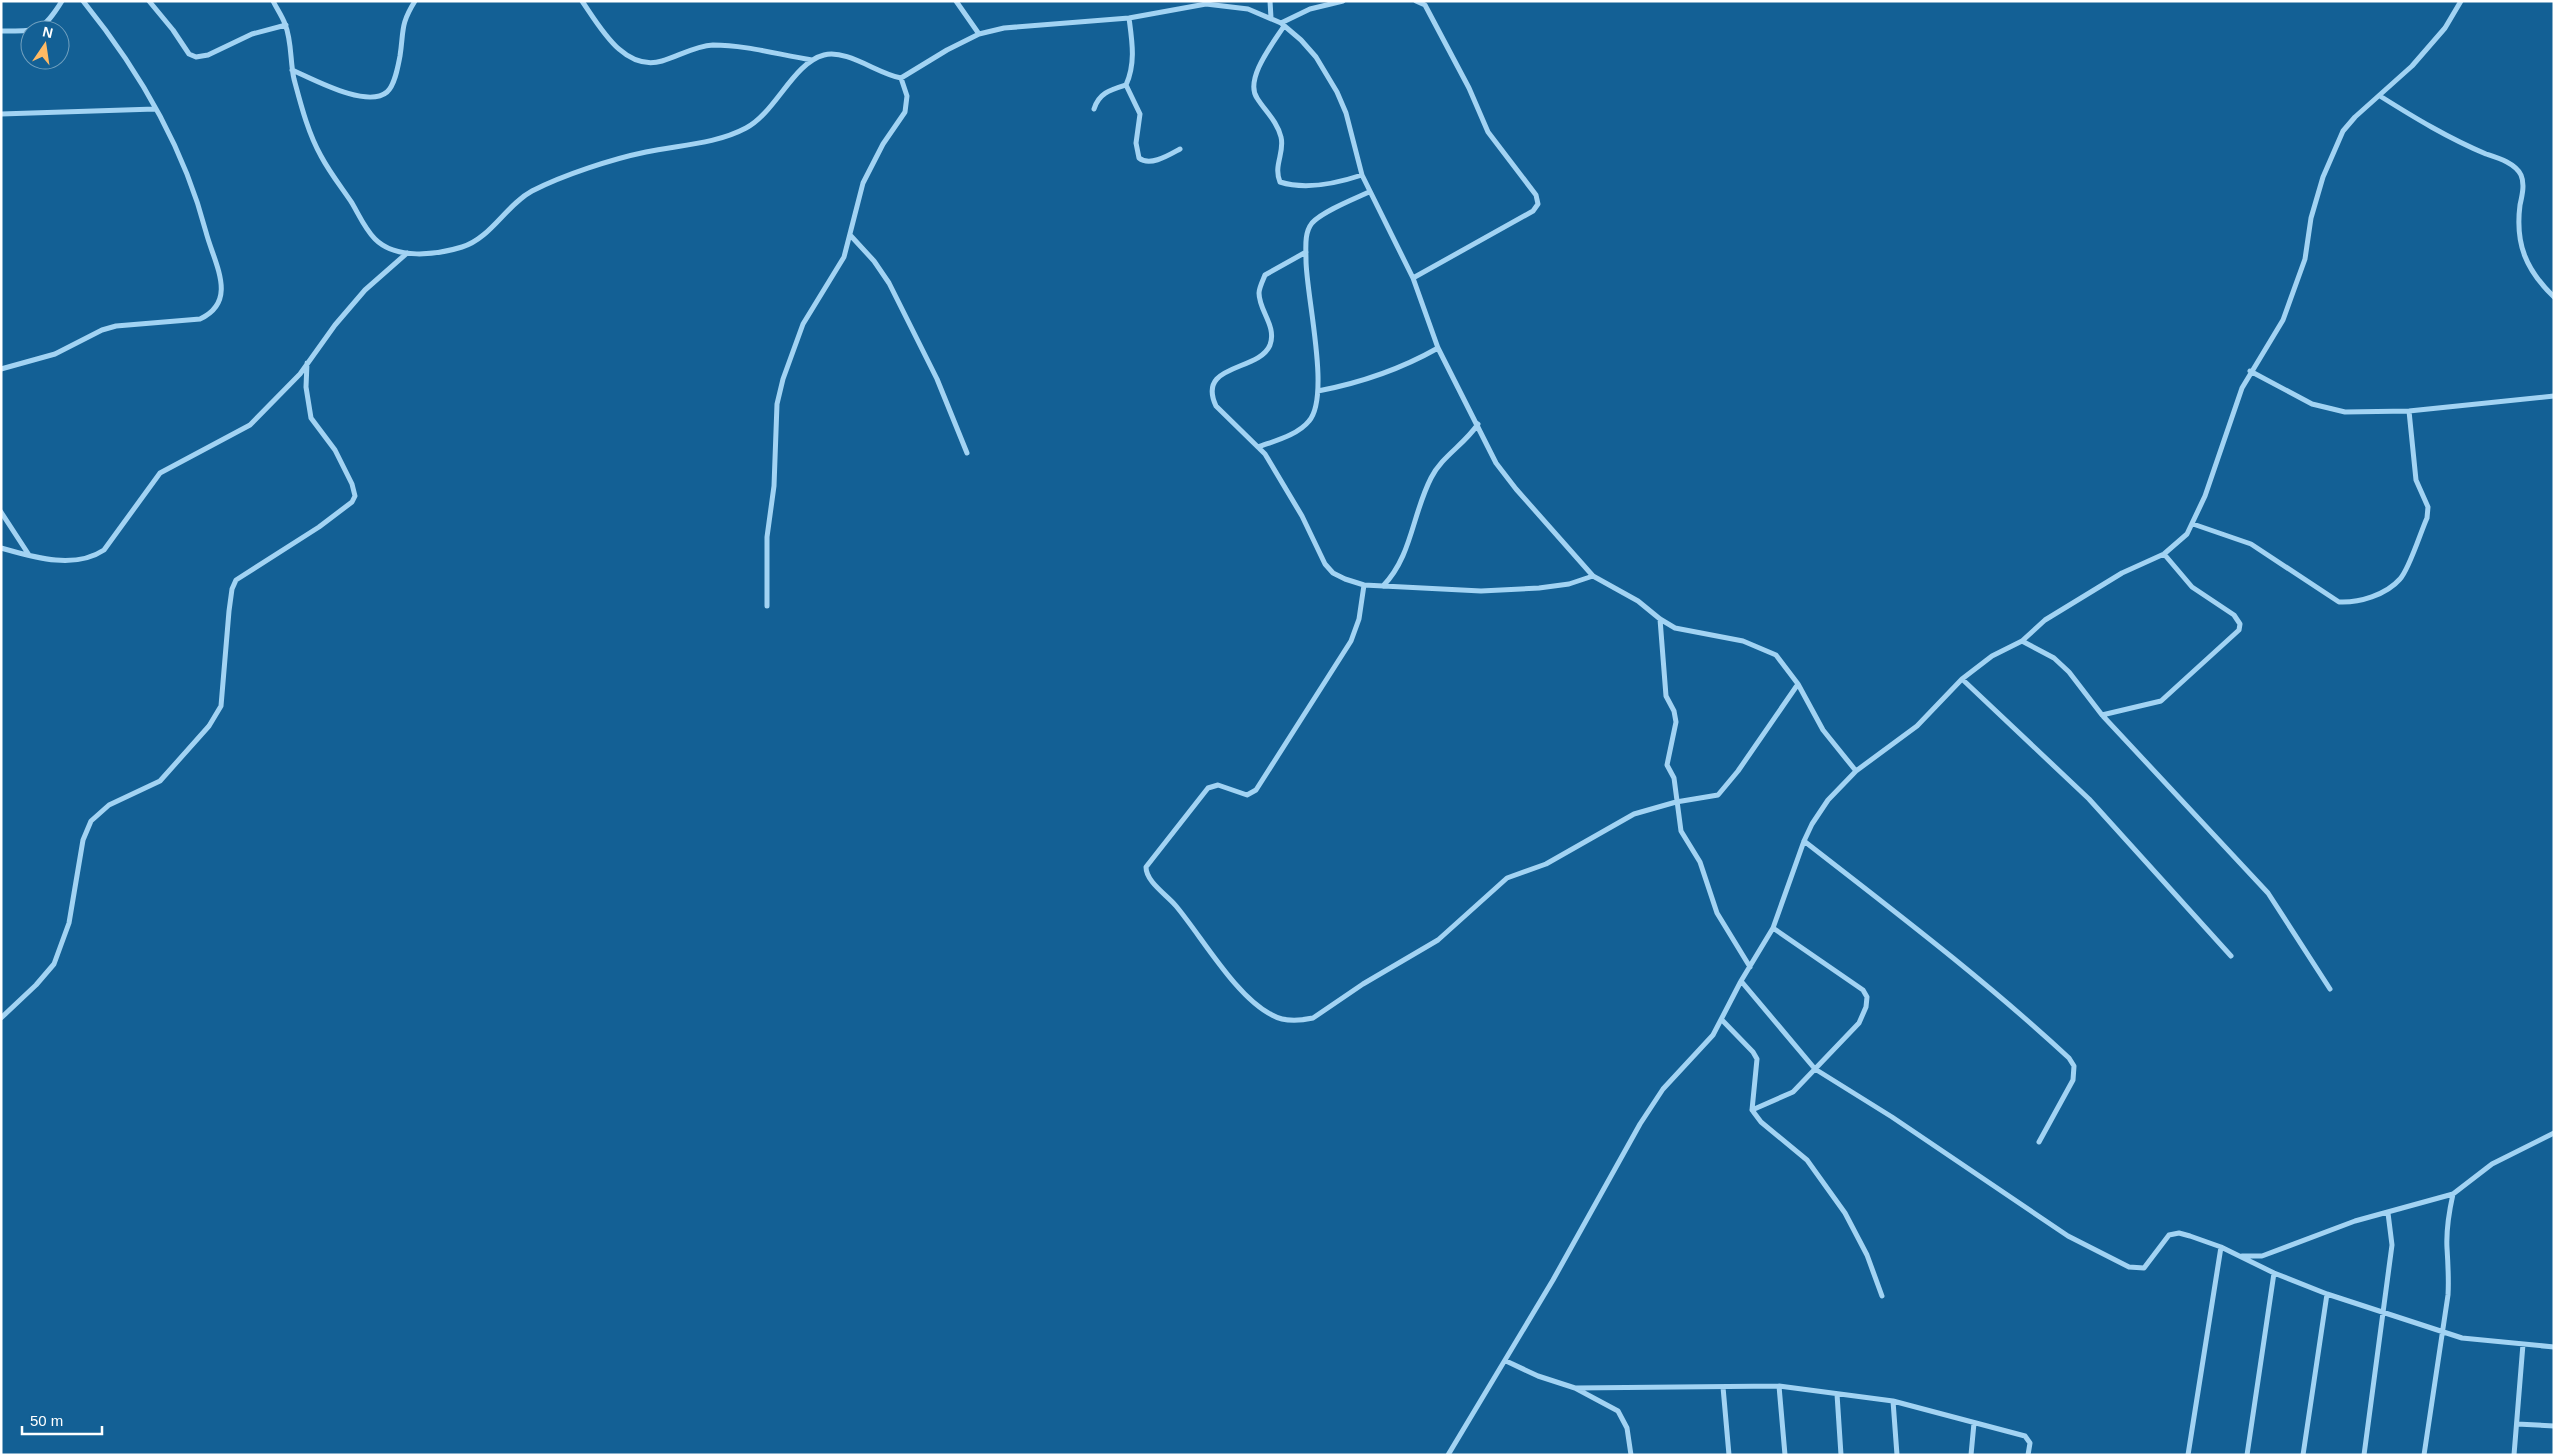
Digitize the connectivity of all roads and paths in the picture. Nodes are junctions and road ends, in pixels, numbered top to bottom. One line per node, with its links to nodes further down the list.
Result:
1 (62, 1): 16 (street)
2 (83, 1): 23 (street)
3 (148, 1): 15 (street)
4 (273, 1): 15 (street)
5 (415, 1): 19 (street)
6 (582, 1): 18 (street)
7 (956, 1): 17 (street)
8 (1270, 1): 13 (street)
9 (1344, 1): 14 (street)
10 (1416, 1): 32 (street)
11 (2461, 1): 22 (street)
12 (1128, 18): 13 (street); 17 (street); 21 (street)
13 (1271, 18): 14 (street)
14 (1282, 24): 27 (street); 27 (street)
15 (286, 25): 19 (street)
16 (1, 31)
17 (980, 34): 20 (street)
18 (812, 60): 20 (street); 31 (street)
19 (292, 70): 31 (street)
20 (902, 78): 29 (street)
21 (1126, 85): 24 (street); 26 (street)
22 (2380, 96): 33 (street); 37 (street)
23 (155, 109): 25 (street); 36 (street)
24 (1094, 109)
25 (1, 114)
26 (1180, 149)
27 (1362, 175): 28 (street)
28 (1369, 192): 30 (street); 32 (street)
29 (851, 236): 43 (street); 52 (street)
30 (1306, 252): 38 (street); 42 (street)
31 (407, 253): 35 (street)
32 (1412, 278): 34 (street)
33 (2554, 297)
34 (1438, 348): 38 (street); 41 (street)
35 (307, 363): 48 (street); 66 (street)
36 (1, 368)
37 (2250, 370): 40 (street); 45 (street)
38 (1318, 391): 42 (street)
39 (2554, 396): 40 (street)
40 (2409, 411): 45 (street)
41 (1478, 424): 49 (street); 51 (street)
42 (1258, 447): 50 (street)
43 (967, 453)
44 (1, 512): 48 (street)
45 (2194, 524): 47 (street)
46 (1, 548): 48 (street)
47 (2164, 554): 54 (street); 57 (street)
48 (29, 555)
49 (1594, 576): 51 (street); 53 (street)
50 (1364, 585): 51 (street); 59 (street)
51 (1383, 586)
52 (767, 606)
53 (1660, 619): 56 (street); 59 (street)
54 (2022, 641): 55 (street); 57 (street)
55 (1962, 679): 58 (street); 62 (street)
56 (1798, 684): 58 (street); 59 (street)
57 (2102, 715): 65 (street)
58 (1856, 771): 60 (street)
59 (1676, 802): 63 (street)
60 (1804, 841): 61 (street); 71 (street)
61 (1773, 928): 63 (street); 68 (street)
62 (2231, 956)
63 (1750, 967): 64 (street)
64 (1741, 981): 67 (street); 68 (street)
65 (2330, 989)
66 (1, 1018)
67 (1722, 1020): 69 (street); 83 (street)
68 (1815, 1069): 69 (street); 74 (street)
69 (1752, 1110): 78 (street)
70 (2554, 1133): 72 (street)
71 (2039, 1142)
72 (2452, 1194): 73 (street); 80 (street)
73 (2388, 1213): 75 (street); 79 (street)
74 (2221, 1247): 75 (street); 100 (street)
75 (2240, 1256): 76 (street)
76 (2274, 1273): 77 (street); 101 (street)
77 (2327, 1294): 79 (street); 102 (street)
78 (1882, 1296)
79 (2383, 1313): 80 (street); 103 (street)
80 (2441, 1332): 81 (street); 104 (street)
81 (2523, 1344): 82 (street); 90 (street)
82 (2554, 1346)
83 (1506, 1361): 86 (street); 92 (street)
84 (1779, 1386): 85 (street); 87 (street); 95 (street)
85 (1724, 1387): 86 (street); 94 (street)
86 (1575, 1388): 93 (street)
87 (1837, 1394): 88 (street); 96 (street)
88 (1893, 1401): 89 (street); 97 (street)
89 (1974, 1422): 98 (street); 99 (street)
90 (2517, 1424): 91 (street); 105 (street)
91 (2554, 1426)
92 (1448, 1455)
93 (1631, 1455)
94 (1729, 1455)
95 (1785, 1455)
96 (1841, 1455)
97 (1897, 1455)
98 (1971, 1455)
99 (2028, 1455)
100 (2188, 1455)
101 (2247, 1455)
102 (2303, 1455)
103 (2364, 1455)
104 (2424, 1455)
105 (2514, 1455)

